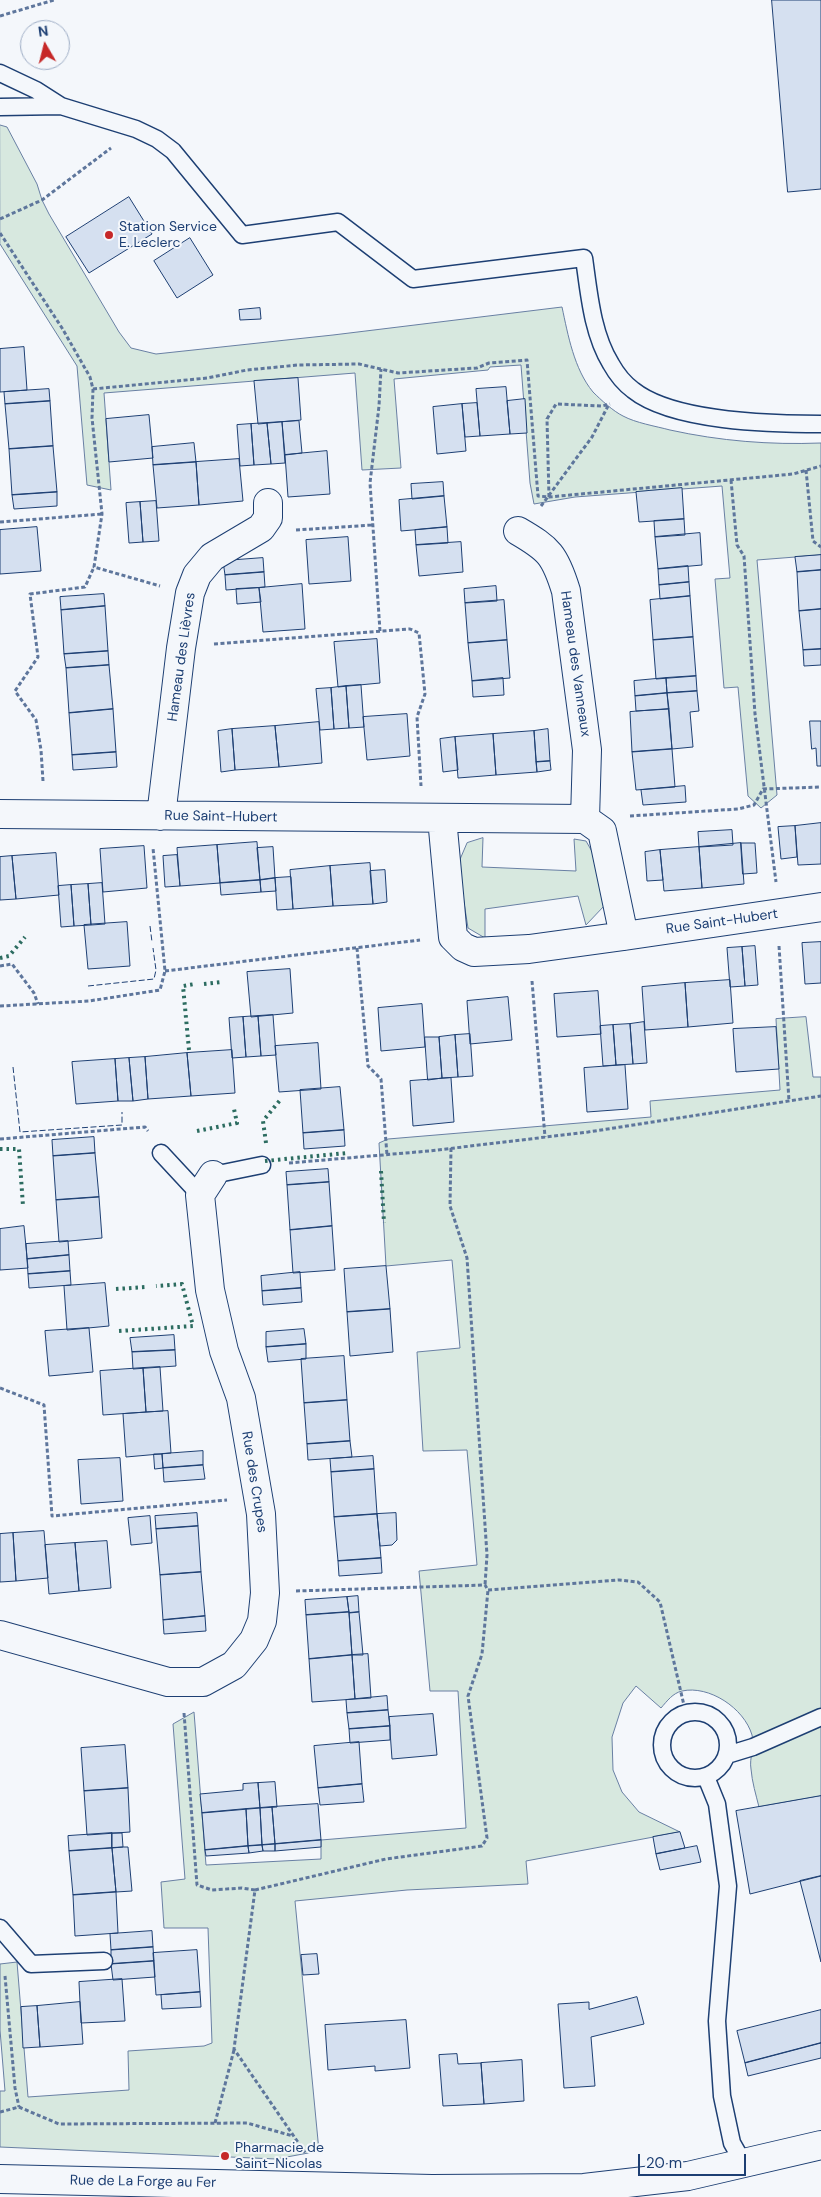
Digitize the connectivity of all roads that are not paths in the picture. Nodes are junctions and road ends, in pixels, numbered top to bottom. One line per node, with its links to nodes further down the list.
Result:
1 (0, 74): 2 (lane)
2 (61, 106): 3 (lane); 4 (lane)
3 (0, 107)
4 (821, 424)
5 (265, 516): 8 (street, Hameau des Lièvres)
6 (518, 531): 10 (street, Hameau des Vanneaux)
7 (0, 814): 8 (street, Rue Saint-Hubert)
8 (155, 816): 9 (street, Rue Saint-Hubert)
9 (433, 818): 10 (street, Rue Saint-Hubert); 12 (street, Rue Saint-Hubert)
10 (590, 822): 12 (street)
11 (821, 907): 12 (street, Rue Saint-Hubert)
12 (624, 936)
13 (161, 1152): 15 (lane)
14 (262, 1165): 15 (lane)
15 (206, 1185): 16 (street, Rue des Crupes)
16 (0, 1635)
17 (821, 1717): 18 (lane)
18 (727, 1755): 19 (lane); 19 (lane)
19 (706, 1777): 23 (lane)
20 (1, 1930): 21 (lane)
21 (104, 1961)
22 (821, 2144): 23 (street, Rue de La Forge au Fer)
23 (744, 2164): 24 (street, Rue de La Forge au Fer)
24 (0, 2179)

